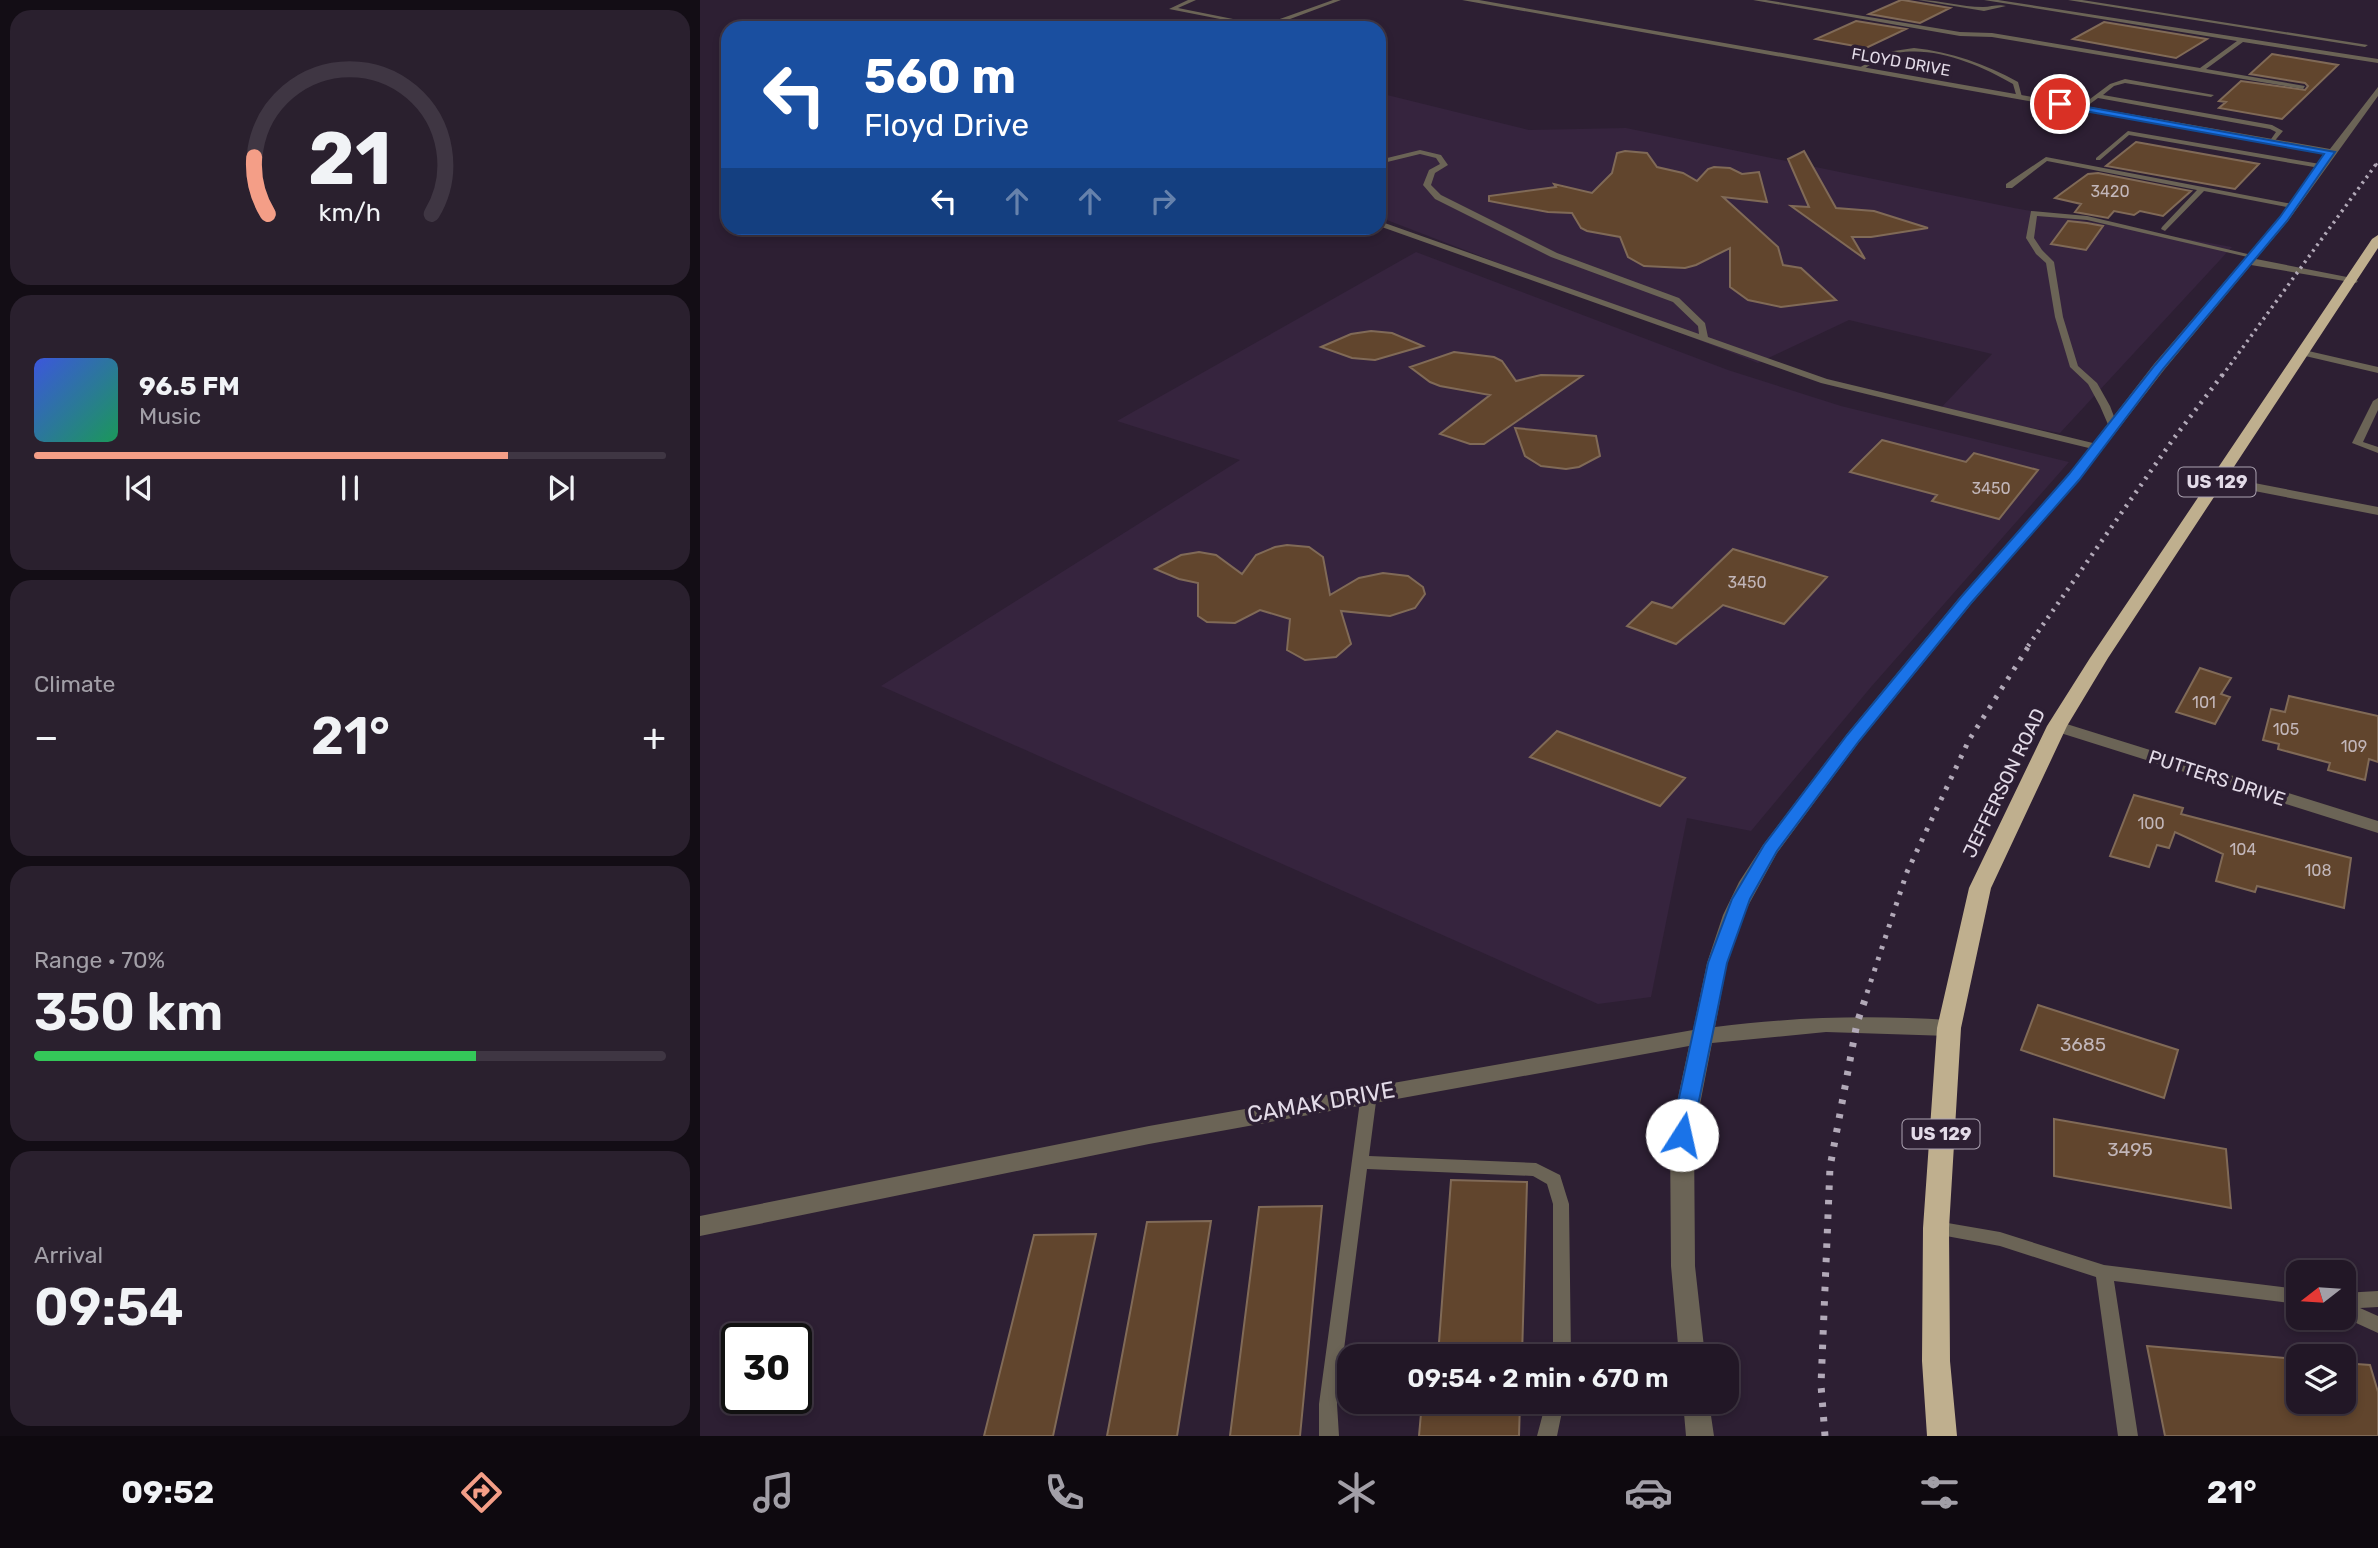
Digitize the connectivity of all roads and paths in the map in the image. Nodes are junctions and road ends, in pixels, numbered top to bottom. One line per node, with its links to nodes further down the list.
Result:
1 (1194, 0): 9 (lane)
2 (1338, 0): 10 (lane)
3 (1466, 0): 15 (street, FLOYD DRIVE)
4 (1756, 0): 16 (lane)
5 (1921, 0): 8 (lane)
6 (1987, 0): 8 (lane)
7 (2071, 0): 11 (lane)
8 (2010, 4): 12 (lane)
9 (1233, 21)
10 (1280, 21)
11 (2256, 28): 12 (lane); 13 (lane)
12 (2242, 40): 14 (lane); 16 (lane)
13 (2365, 45)
14 (2378, 61)
15 (1860, 69): 21 (street, FLOYD DRIVE); 21 (lane)
16 (2201, 70): 17 (lane)
17 (2303, 88)
18 (2378, 90): 27 (street)
19 (2211, 95): 20 (lane)
20 (2097, 96): 22 (lane); 25 (lane)
21 (2019, 97): 22 (street, FLOYD DRIVE)
22 (2081, 108): 23 (street, FLOYD DRIVE)
23 (2173, 124): 24 (lane); 25 (street, FLOYD DRIVE)
24 (2157, 138): 26 (lane); 27 (lane)
25 (2272, 142): 27 (street, FLOYD DRIVE)
26 (2098, 159)
27 (2325, 159): 31 (street)
28 (1386, 160): 37 (lane)
29 (2009, 186): 30 (lane)
30 (2202, 189): 31 (lane); 33 (lane)
31 (2292, 206): 35 (street)
32 (1386, 225): 37 (lane)
33 (2165, 229)
34 (2378, 239): 36 (highway, JEFFERSON ROAD / US 129)
35 (2250, 258): 36 (street); 41 (street); 41 (lane)
36 (2352, 281): 38 (highway, JEFFERSON ROAD / US 129)
37 (1704, 337): 42 (lane)
38 (2304, 353): 39 (lane); 44 (highway, JEFFERSON ROAD / US 129)
39 (2378, 370)
40 (2378, 401): 43 (lane)
41 (2113, 427): 42 (street)
42 (2097, 447): 49 (street)
43 (2378, 450)
44 (2218, 480): 45 (street); 46 (highway, JEFFERSON ROAD / US 129)
45 (2378, 511)
46 (2057, 726): 47 (street, PUTTERS DRIVE); 48 (highway, JEFFERSON ROAD / US 129)
47 (2378, 827)
48 (1949, 1028): 49 (street, CAMAK DRIVE); 53 (highway, JEFFERSON ROAD / US 129)
49 (1700, 1037): 50 (street, CAMAK DRIVE); 61 (street)
50 (1369, 1094): 51 (lane); 52 (street, CAMAK DRIVE)
51 (1360, 1162): 60 (lane); 64 (lane)
52 (700, 1226)
53 (1936, 1228): 54 (lane); 67 (highway, JEFFERSON ROAD / US 129)
54 (2104, 1272): 55 (lane); 68 (lane)
55 (2286, 1295)
56 (2378, 1299): 57 (lane)
57 (2356, 1300)
58 (2356, 1314): 59 (lane)
59 (2378, 1325)
60 (1562, 1344)
61 (1691, 1344)
62 (1552, 1414): 65 (lane)
63 (1697, 1414): 66 (street)
64 (1329, 1436)
65 (1547, 1436)
66 (1700, 1436)
67 (1942, 1436)
68 (2128, 1436)

